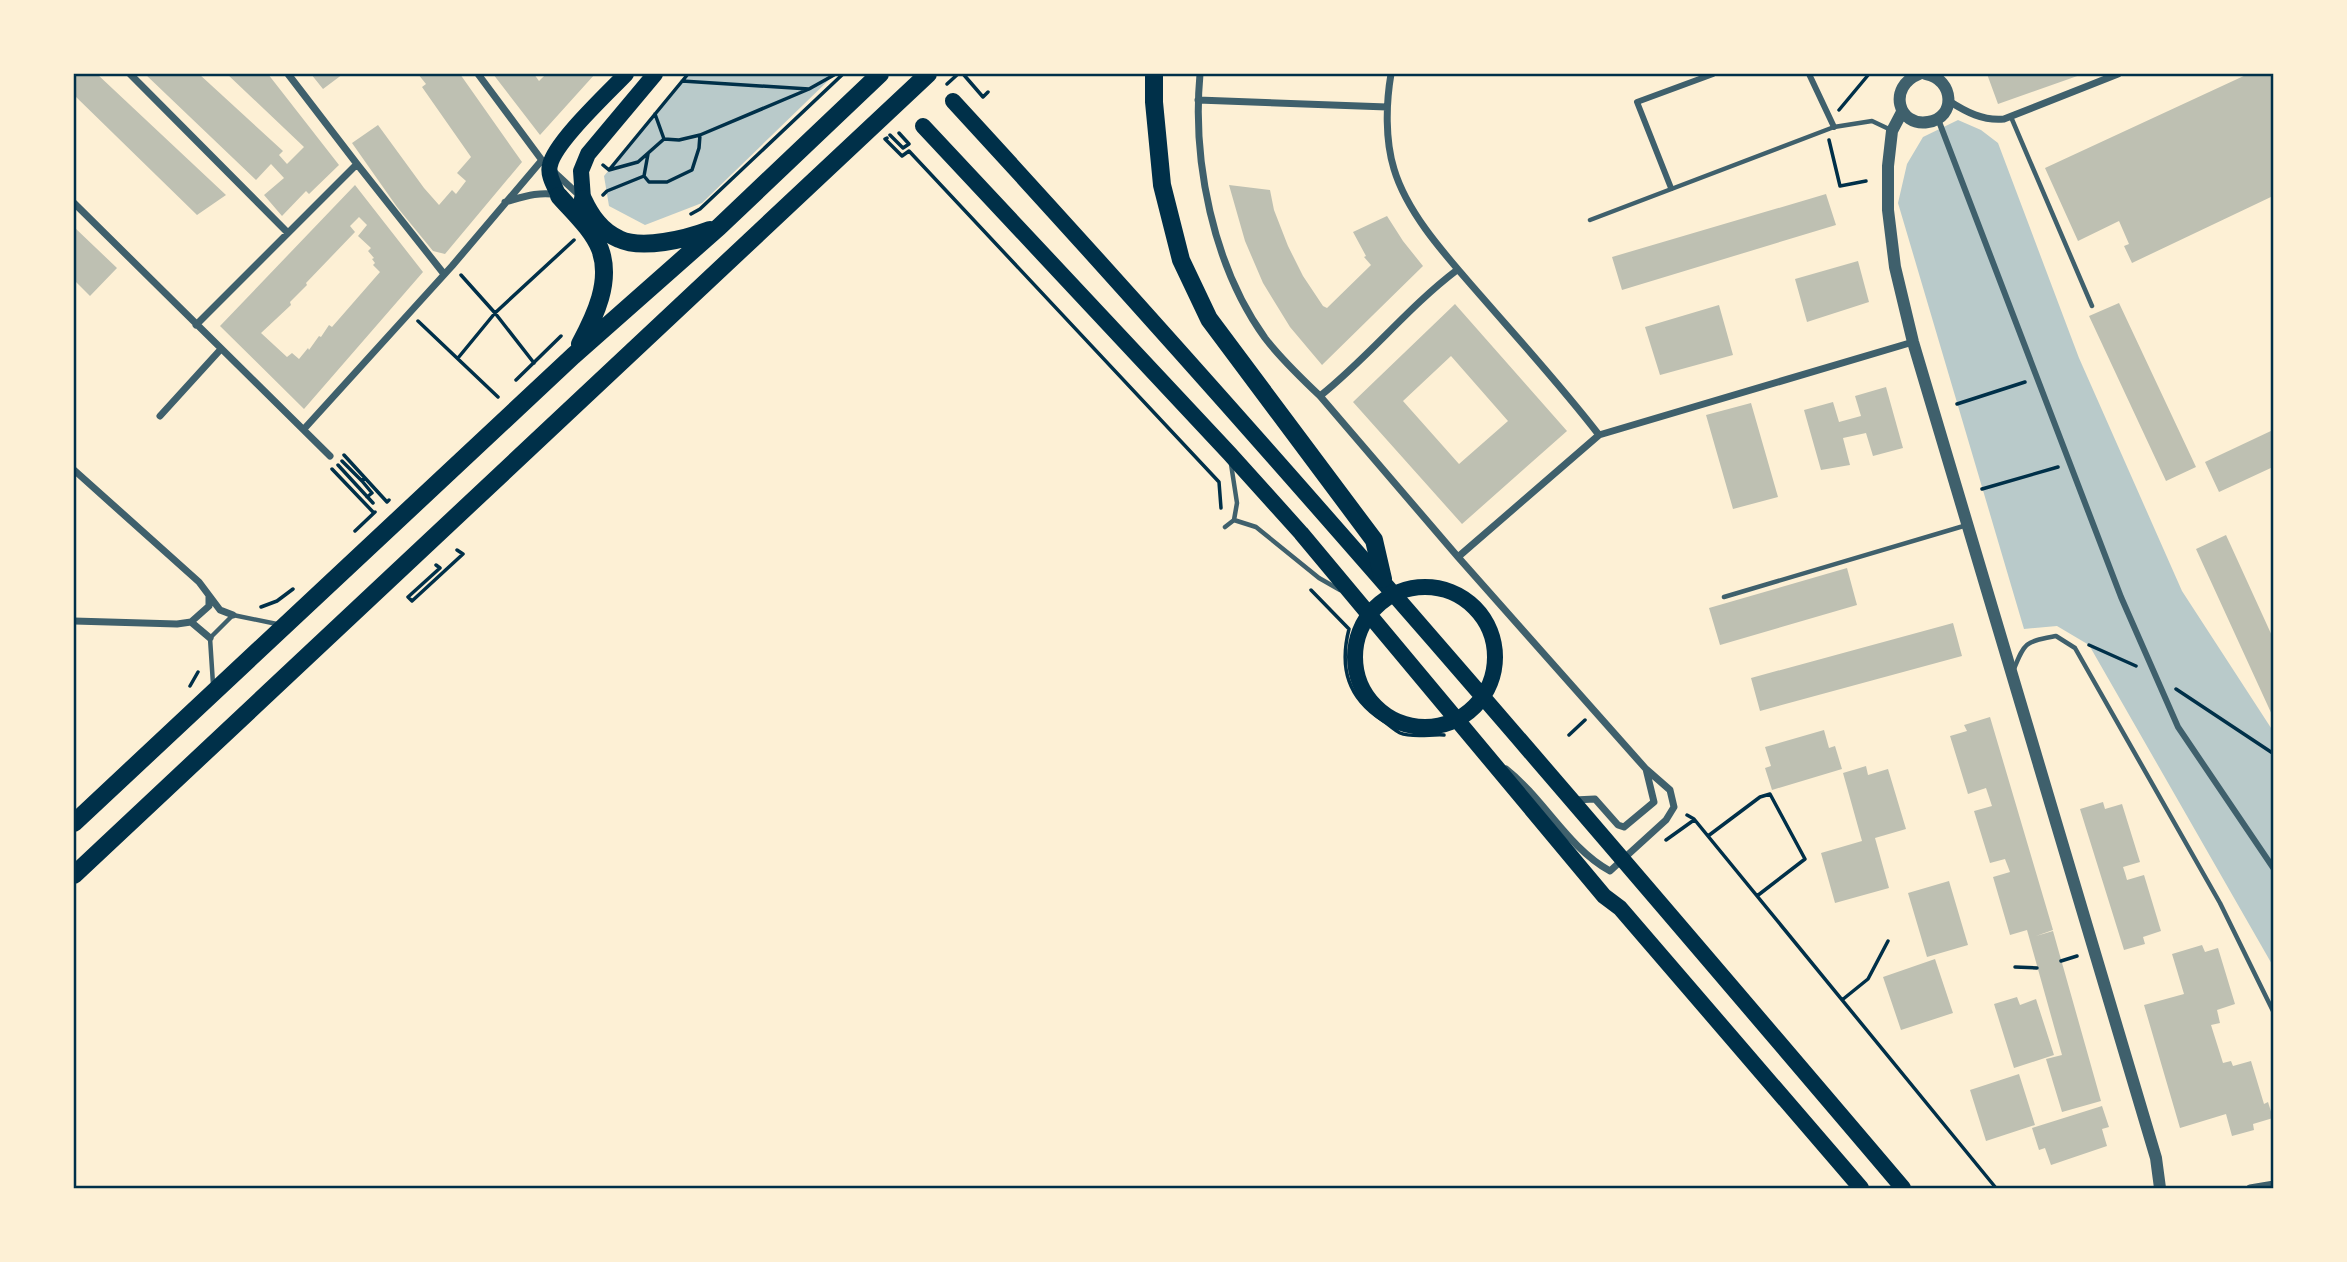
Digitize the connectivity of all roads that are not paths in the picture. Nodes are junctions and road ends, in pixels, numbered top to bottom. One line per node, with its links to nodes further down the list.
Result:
1 (130, 74): 36 (street)
2 (288, 74): 26 (street)
3 (478, 74): 27 (street)
4 (626, 74): 27 (main road)
5 (655, 74): 28 (main road)
6 (880, 74): 35 (highway)
7 (928, 74): 76 (highway)
8 (1154, 74): 57 (highway)
9 (1200, 74): 16 (street)
10 (1391, 74): 19 (street)
11 (1713, 74): 29 (street)
12 (1809, 74): 23 (street)
13 (1931, 74): 18 (street)
14 (2118, 74): 21 (street)
15 (1912, 75): 20 (street)
16 (1198, 100): 19 (street); 44 (street)
17 (953, 101): 57 (main road)
18 (1949, 101): 21 (street); 22 (street)
19 (1387, 107): 37 (street)
20 (1902, 112): 22 (street); 25 (street)
21 (2011, 116): 39 (lane)
22 (1938, 118): 75 (street)
23 (1833, 123): 25 (lane); 29 (lane)
24 (923, 126): 48 (main road)
25 (1892, 131): 41 (street)
26 (356, 164): 36 (street); 38 (street)
27 (545, 164): 30 (main road); 32 (street)
28 (581, 171): 30 (street); 31 (main road)
29 (1671, 188): 34 (lane)
30 (558, 190): 31 (street); 32 (street); 43 (highway)
31 (590, 194): 35 (highway)
32 (504, 202): 38 (street)
33 (74, 203): 40 (street)
34 (1590, 220)
35 (719, 227): 43 (highway)
36 (288, 233): 40 (street)
37 (1457, 270): 44 (street); 47 (street)
38 (444, 274): 46 (street)
39 (2092, 306)
40 (196, 325): 42 (street)
41 (1913, 342): 47 (street); 54 (street)
42 (221, 349): 45 (street); 46 (street)
43 (573, 356): 64 (highway)
44 (1320, 396): 56 (street)
45 (160, 416)
46 (304, 429): 49 (street)
47 (1599, 435): 56 (street)
48 (1229, 453): 53 (lane); 60 (main road)
49 (333, 457)
50 (74, 470): 58 (street)
51 (2273, 505): 52 (lane)
52 (2273, 510)
53 (1234, 520): 55 (lane); 60 (lane)
54 (1968, 525): 59 (lane); 66 (street)
55 (1225, 527)
56 (1458, 557): 71 (street)
57 (1389, 586): 60 (main road); 68 (main road); 68 (main road)
58 (209, 596): 61 (street); 63 (street)
59 (1724, 597)
60 (1364, 608): 69 (main road); 69 (main road)
61 (233, 615): 64 (lane); 65 (lane)
62 (74, 621): 63 (street)
63 (191, 622): 65 (street)
64 (285, 626): 67 (highway)
65 (210, 638): 67 (lane)
66 (2012, 673): 77 (lane); 81 (street)
67 (214, 692): 73 (highway)
68 (1483, 697): 69 (main road); 72 (main road)
69 (1457, 719): 70 (main road)
70 (1482, 751): 74 (street); 79 (main road)
71 (1646, 769): 72 (street); 74 (street)
72 (1573, 800): 74 (main road)
73 (74, 823)
74 (1623, 860): 80 (main road)
75 (2273, 869)
76 (74, 875)
77 (2273, 1013)
78 (2272, 1186): 82 (street)
79 (1861, 1188)
80 (1903, 1188)
81 (2160, 1188)
82 (2250, 1188)

